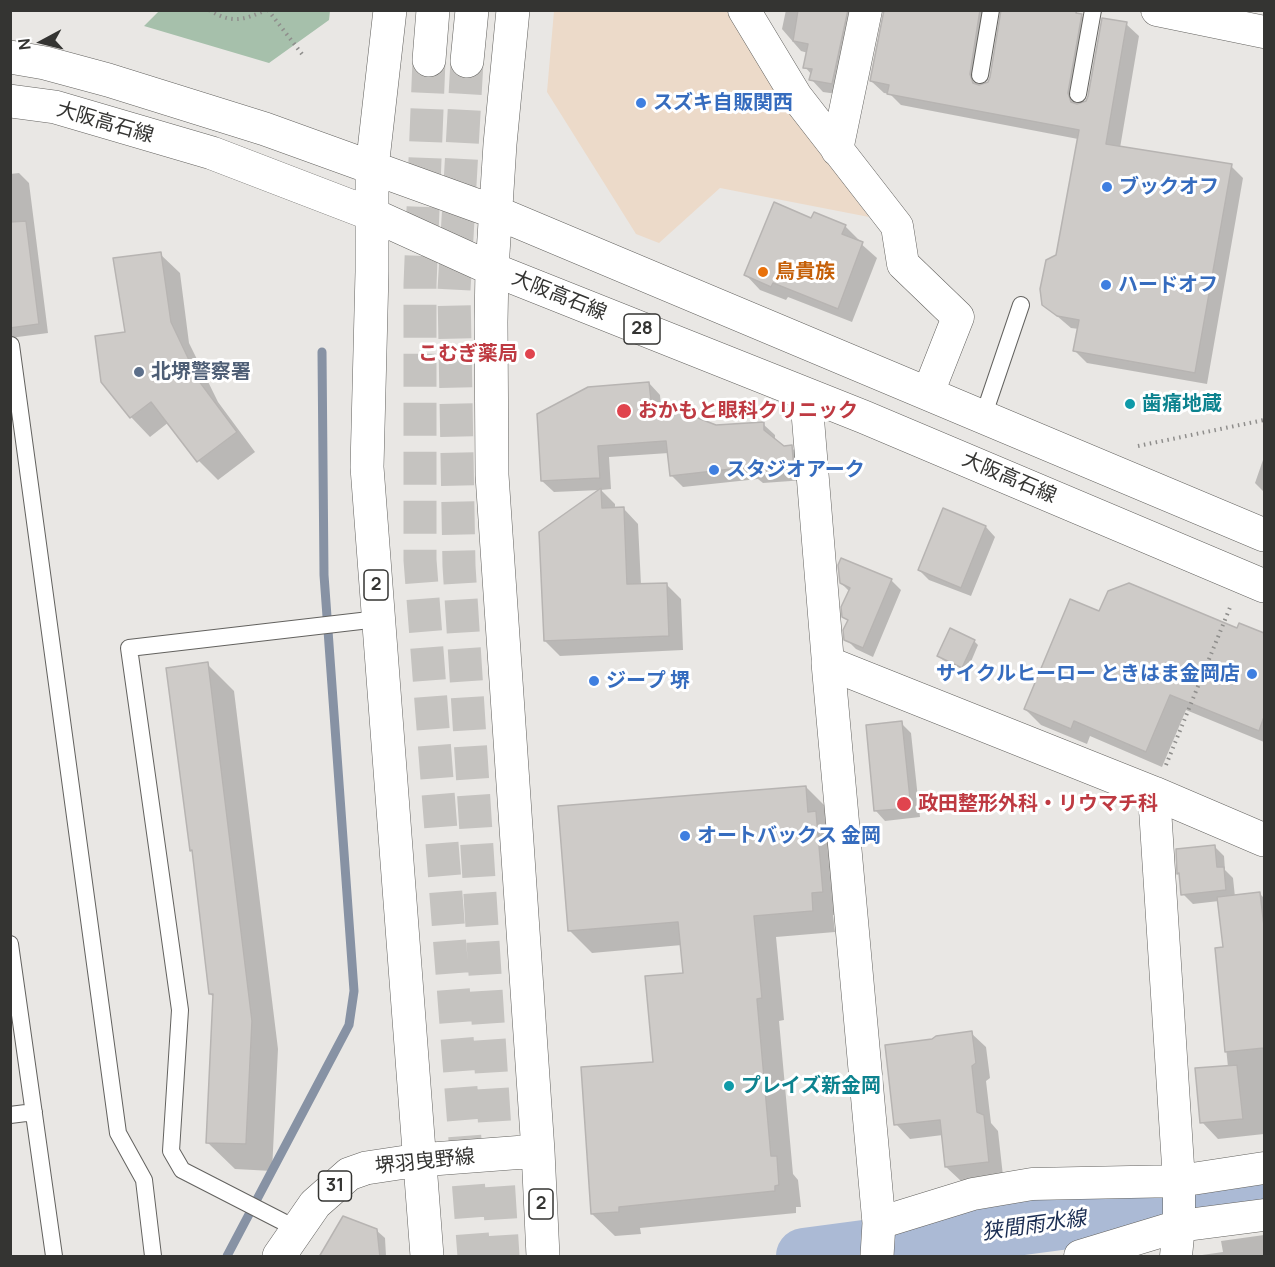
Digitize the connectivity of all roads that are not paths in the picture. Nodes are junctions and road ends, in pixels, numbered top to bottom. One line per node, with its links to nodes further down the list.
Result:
1 (390, 10): 18 (main road, 2)
2 (433, 10): 12 (main road)
3 (472, 10): 13 (main road)
4 (513, 10): 19 (main road, 2)
5 (744, 10): 17 (street)
6 (866, 10): 17 (street)
7 (991, 10): 14 (lane)
8 (1093, 10): 15 (lane)
9 (1157, 10): 10 (street)
10 (1264, 32)
11 (10, 57): 18 (main road, 大阪高石線)
12 (429, 60)
13 (467, 61)
14 (980, 75)
15 (1078, 94)
16 (10, 101): 20 (main road, 大阪高石線 / 28)
17 (837, 150): 24 (street)
18 (372, 168): 19 (main road, 大阪高石線); 20 (main road, 2)
19 (495, 212): 21 (main road, 2); 24 (main road, 大阪高石線)
20 (372, 214): 21 (main road, 大阪高石線 / 28); 29 (main road, 2)
21 (492, 269): 25 (main road, 大阪高石線 / 28); 36 (main road, 2)
22 (1021, 305): 26 (lane)
23 (12, 345): 44 (lane)
24 (928, 393): 26 (main road, 大阪高石線)
25 (806, 395): 28 (main road, 大阪高石線 / 28); 30 (street)
26 (983, 417): 27 (main road, 大阪高石線)
27 (1264, 535)
28 (1264, 586)
29 (378, 619): 37 (main road, 2); 41 (lane)
30 (828, 663): 31 (main road); 42 (main road)
31 (1154, 793): 32 (main road); 39 (street)
32 (1264, 840)
33 (10, 944): 34 (lane)
34 (34, 1112): 35 (lane); 43 (lane)
35 (10, 1115)
36 (538, 1151): 37 (main road, 堺羽曳野線 / 31); 47 (main road, 2)
37 (419, 1160): 41 (main road, 堺羽曳野線 / 31); 46 (main road, 2)
38 (1264, 1168): 39 (street)
39 (1179, 1204): 40 (street); 42 (street); 48 (street); 49 (street)
40 (1264, 1215)
41 (297, 1229): 45 (main road, 堺羽曳野線 / 31)
42 (878, 1237)
43 (54, 1257)
44 (153, 1257)
45 (279, 1257)
46 (427, 1257)
47 (543, 1257)
48 (1080, 1257)
49 (1176, 1257)

